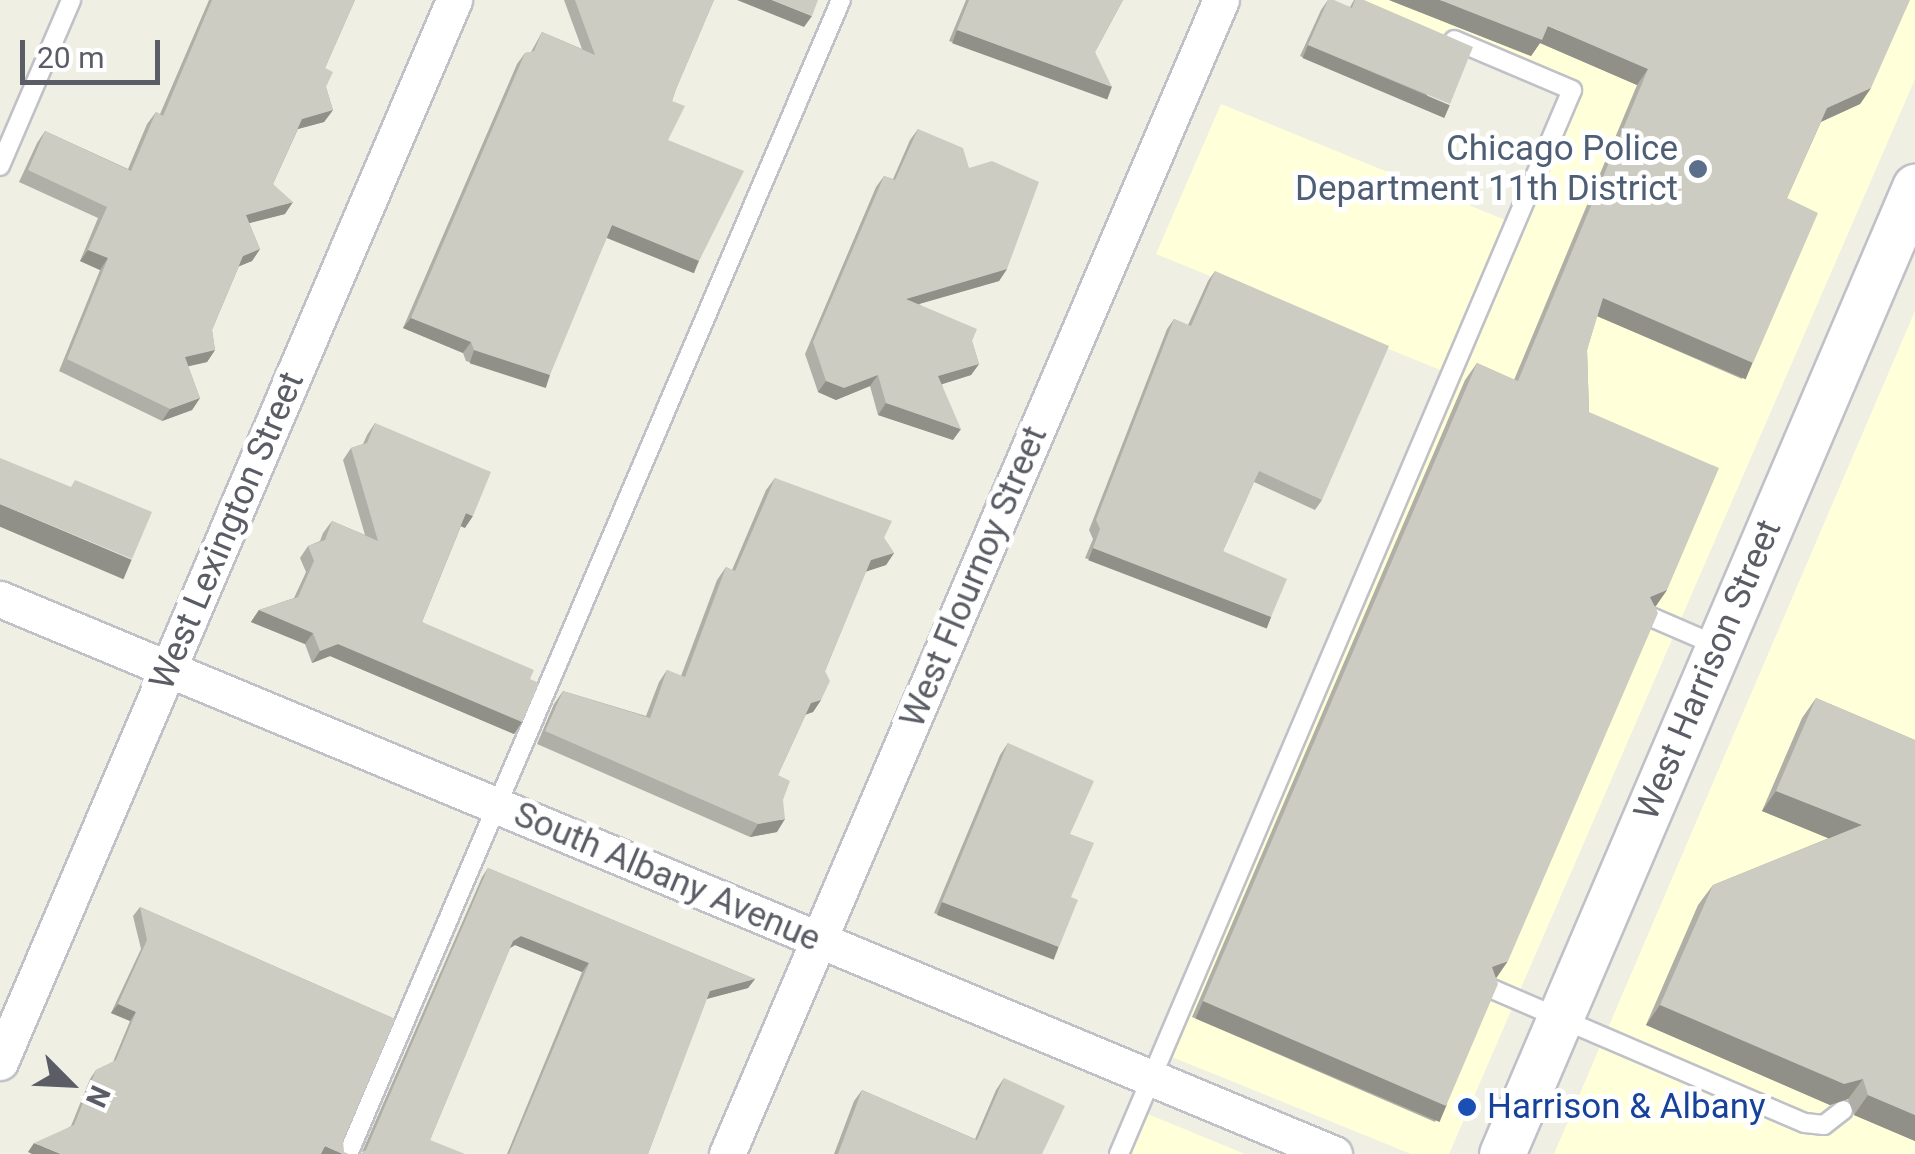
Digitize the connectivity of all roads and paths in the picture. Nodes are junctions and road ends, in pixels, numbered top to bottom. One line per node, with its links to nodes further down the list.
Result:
1 (71, 0): 6 (lane)
2 (454, 0): 11 (street, West Lexington Street)
3 (841, 0): 12 (lane)
4 (1221, 0): 13 (street, West Flournoy Street)
5 (1430, 30): 17 (lane)
6 (0, 166)
7 (1915, 187): 10 (street, West Harrison Street)
8 (0, 600): 11 (street, South Albany Avenue)
9 (1652, 617): 10 (lane)
10 (1718, 646): 15 (street, West Harrison Street)
11 (168, 669): 12 (street, South Albany Avenue); 16 (street, West Lexington Street)
12 (496, 806): 13 (street, South Albany Avenue); 19 (lane)
13 (818, 940): 17 (street, South Albany Avenue); 20 (street, West Flournoy Street)
14 (1492, 989): 15 (lane)
15 (1561, 1017): 18 (lane); 23 (street, West Harrison Street)
16 (0, 1062)
17 (1152, 1078): 21 (lane); 22 (street, South Albany Avenue)
18 (1843, 1110)
19 (348, 1154)
20 (727, 1154)
21 (1119, 1154)
22 (1334, 1154)
23 (1502, 1154)

